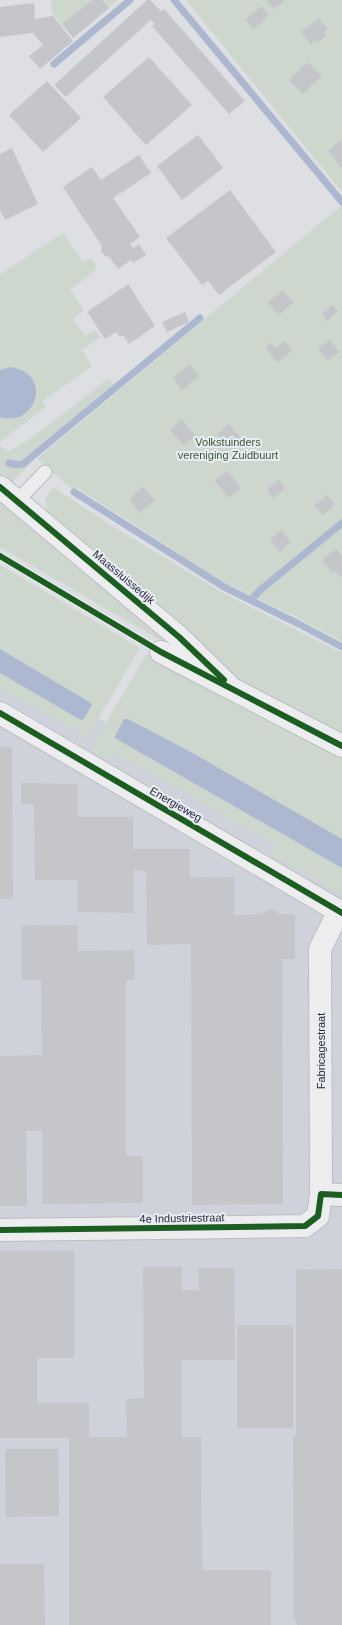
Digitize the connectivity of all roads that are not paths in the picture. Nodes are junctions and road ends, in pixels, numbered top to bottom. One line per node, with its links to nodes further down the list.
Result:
1 (45, 472): 3 (lane)
2 (0, 486): 3 (street, Maassluissedijk)
3 (18, 500): 5 (street, Maassluissedijk)
4 (161, 652): 5 (street, Maassluissedijk)
5 (231, 688): 7 (street, Maassluissedijk)
6 (0, 713): 8 (street, Energieweg)
7 (342, 746)
8 (341, 912): 9 (street, Fabricagestraat)
9 (332, 1194): 10 (street, 4e Industriestraat)
10 (0, 1230)

